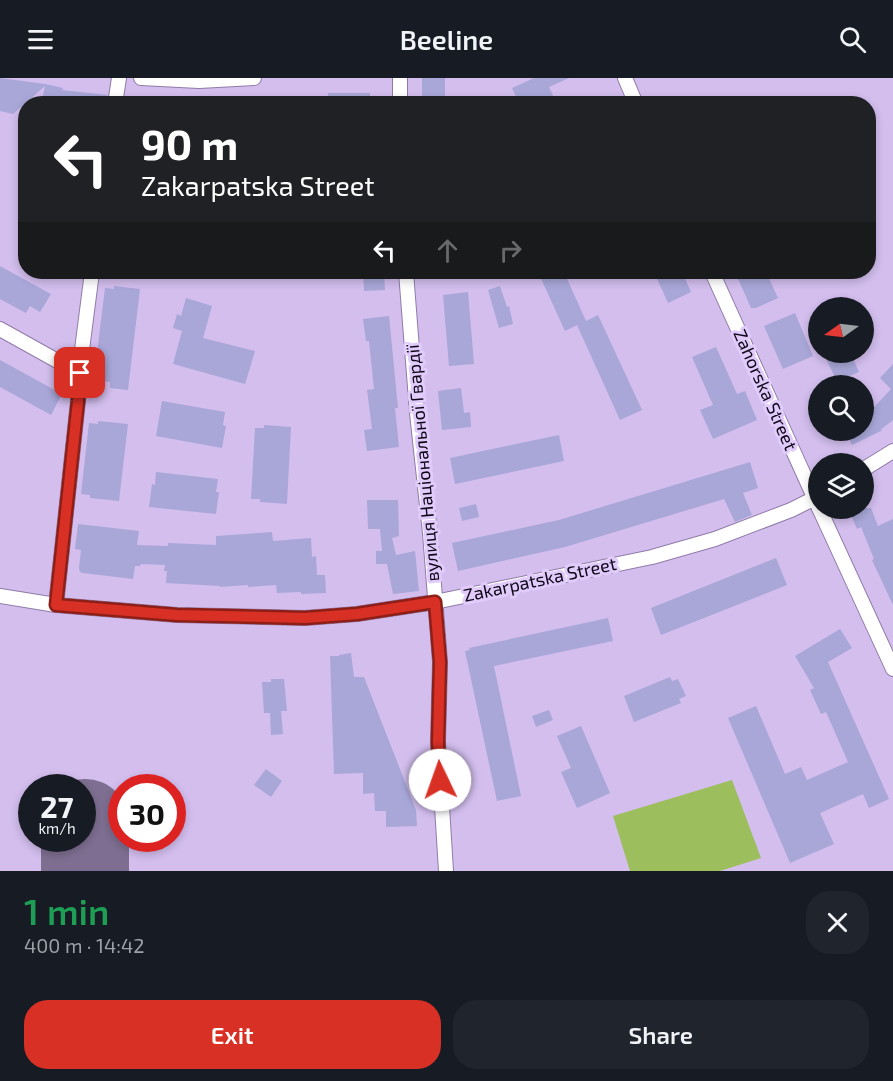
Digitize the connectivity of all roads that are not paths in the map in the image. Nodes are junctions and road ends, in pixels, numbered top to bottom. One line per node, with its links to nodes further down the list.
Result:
1 (119, 78): 6 (street)
2 (141, 78): 3 (street)
3 (254, 78)
4 (400, 78): 7 (street)
5 (625, 78): 8 (street)
6 (116, 96)
7 (400, 96)
8 (633, 96)
9 (91, 279): 13 (street)
10 (407, 279): 20 (street, вулиця Національної Гвардії)
11 (714, 279): 16 (street, Zahorska Street)
12 (0, 329): 13 (street)
13 (80, 373): 21 (street)
14 (893, 451): 15 (street)
15 (874, 463)
16 (808, 481)
17 (808, 506): 20 (street, Zakarpatska Street)
18 (825, 519): 22 (street, Zahorska Street)
19 (0, 596): 21 (street, Zakarpatska Street)
20 (435, 602): 21 (street, Zakarpatska Street); 23 (street, вулиця Національної Гвардії)
21 (56, 605)
22 (893, 669)
23 (446, 871)

